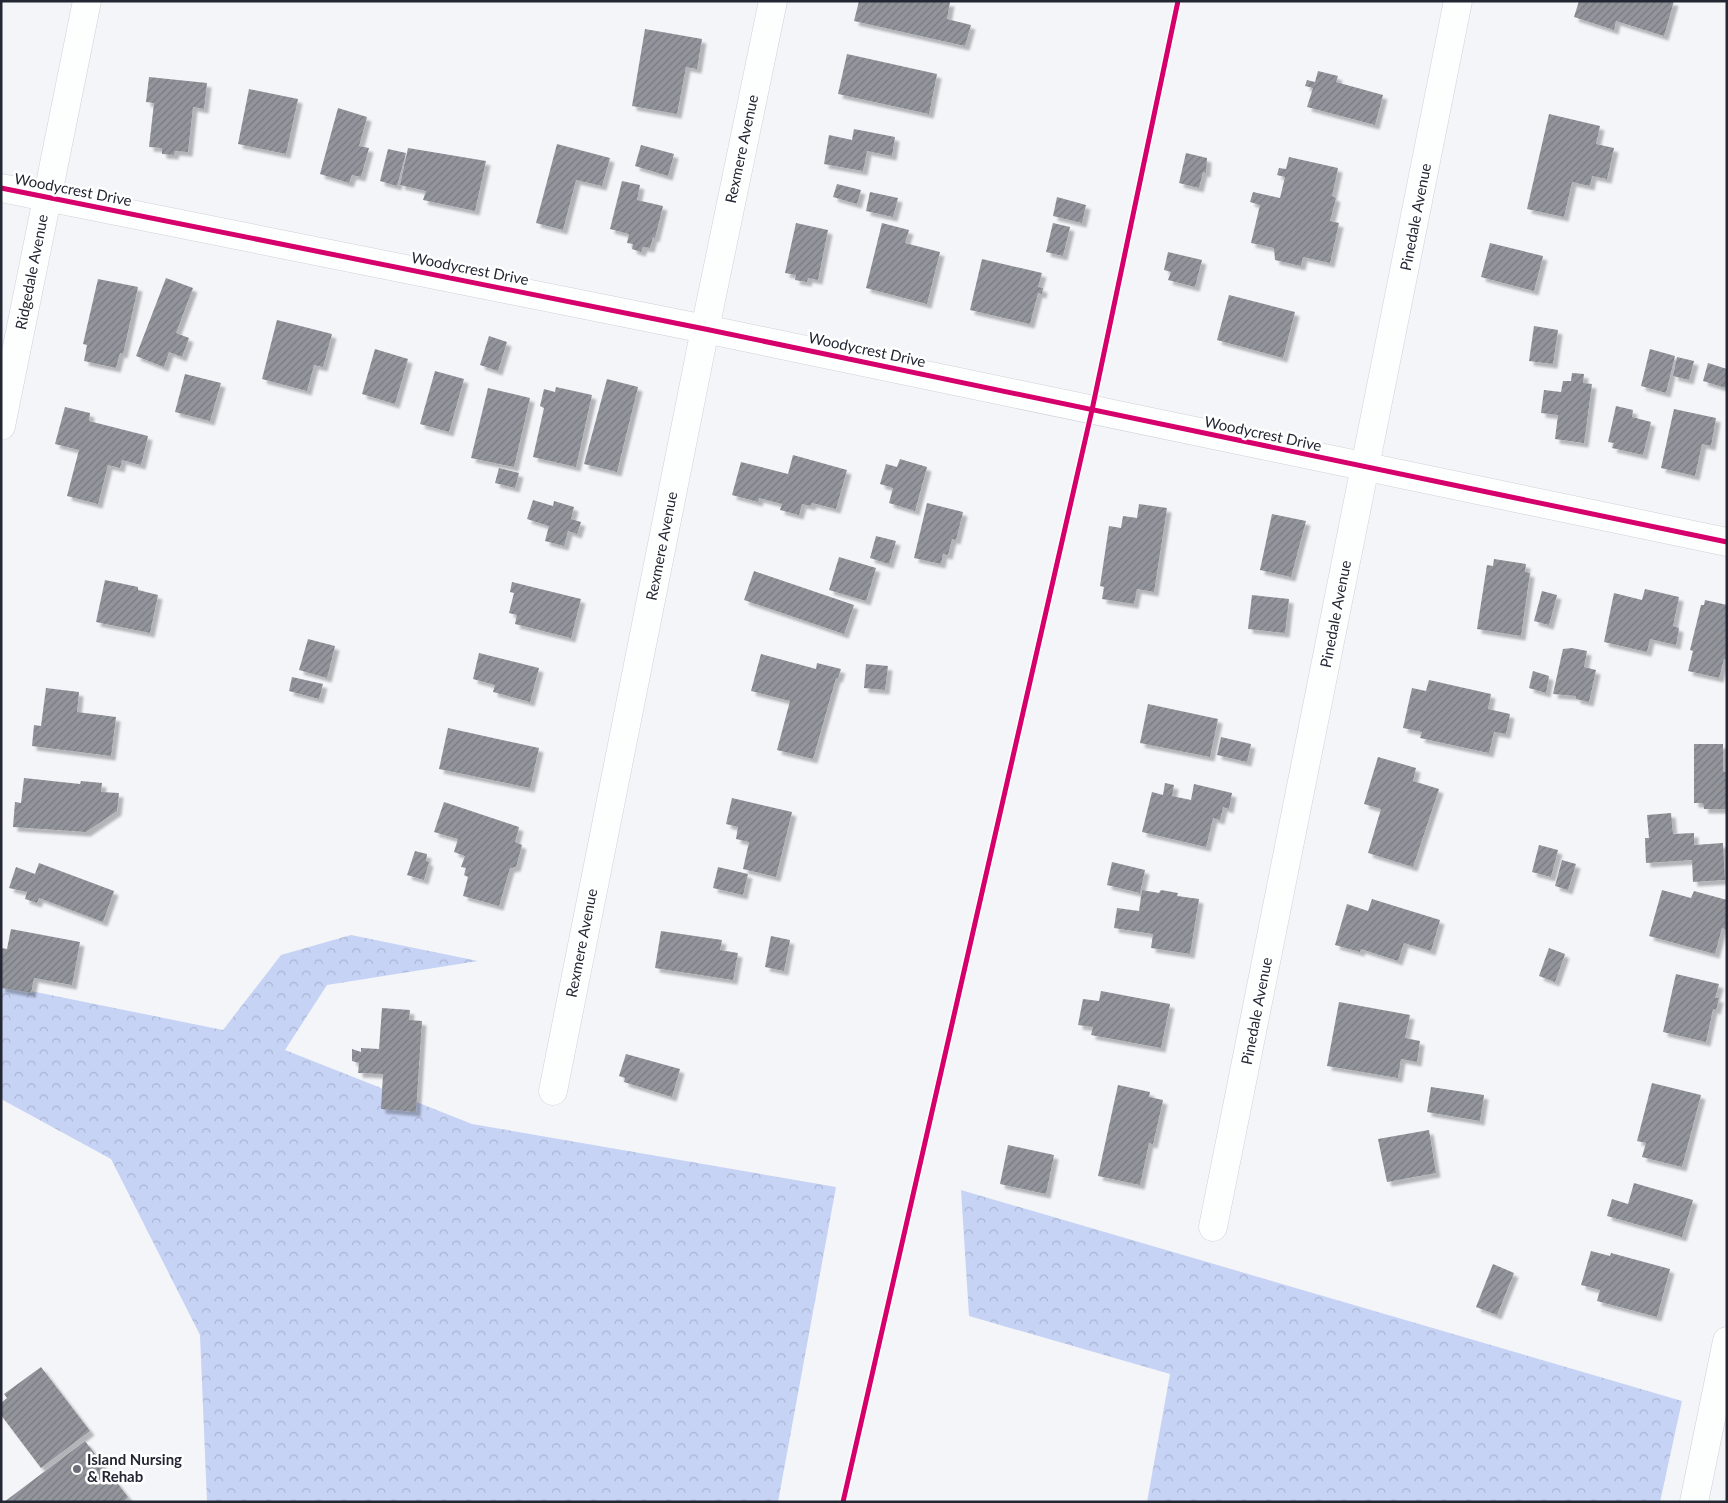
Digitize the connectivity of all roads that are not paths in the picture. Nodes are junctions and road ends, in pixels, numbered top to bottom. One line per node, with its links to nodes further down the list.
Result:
1 (87, 1): 5 (street, Ridgedale Avenue)
2 (773, 1): 6 (street, Rexmere Avenue)
3 (1458, 1): 8 (street, Pinedale Avenue)
4 (1, 188): 5 (street, Woodycrest Drive)
5 (47, 197): 6 (street, Woodycrest Drive); 7 (street, Ridgedale Avenue)
6 (705, 329): 8 (street, Woodycrest Drive); 10 (street, Rexmere Avenue)
7 (1, 426)
8 (1366, 468): 9 (street, Woodycrest Drive); 11 (street, Pinedale Avenue)
9 (1727, 542)
10 (553, 1091)
11 (1213, 1227)
12 (1727, 1341): 13 (street)
13 (1694, 1502)

